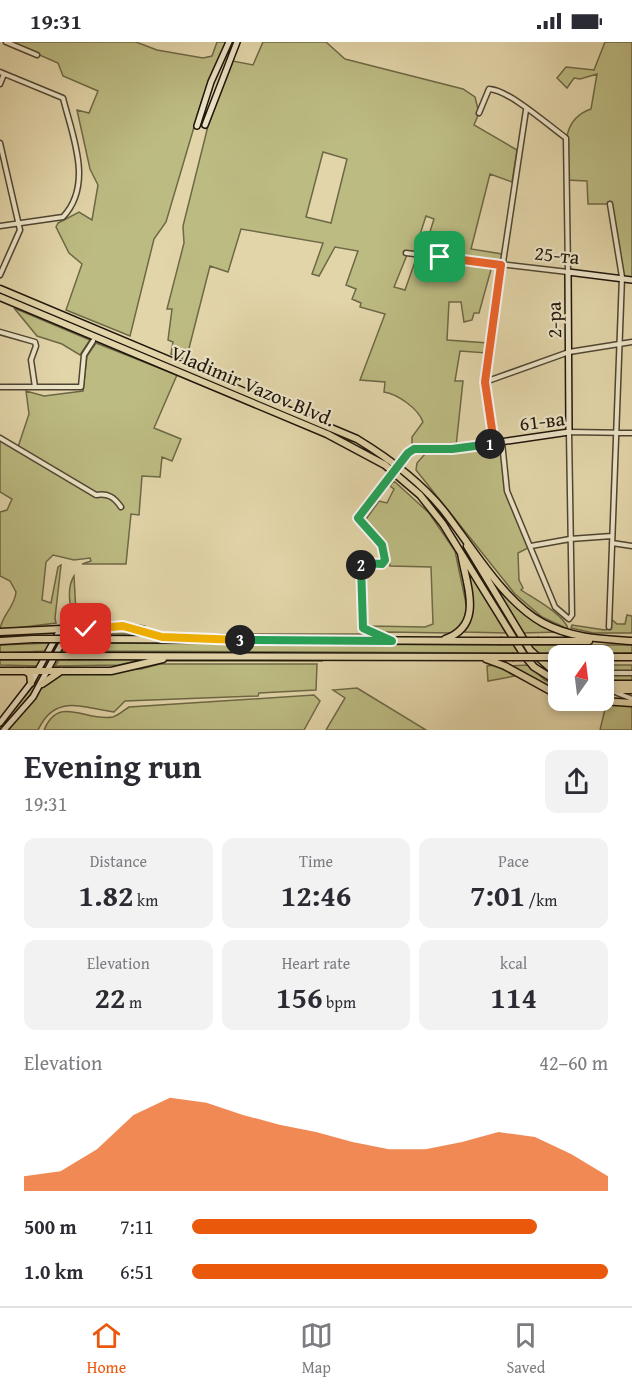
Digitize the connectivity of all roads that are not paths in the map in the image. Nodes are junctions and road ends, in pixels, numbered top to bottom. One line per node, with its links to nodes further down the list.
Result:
1 (6, 42): 4 (street)
2 (229, 42): 10 (street)
3 (237, 42): 9 (street)
4 (37, 55)
5 (2, 73): 6 (street); 13 (street)
6 (0, 84)
7 (526, 110): 8 (street, 2-ра); 16 (street); 17 (street, 2-ра)
8 (479, 113)
9 (205, 125)
10 (197, 126)
11 (0, 143): 13 (street)
12 (610, 204): 19 (street)
13 (20, 223): 14 (street); 18 (street)
14 (0, 226)
15 (406, 253): 16 (street, 25-та)
16 (501, 265): 17 (street, 25-та); 28 (street)
17 (568, 272): 19 (street, 25-та); 27 (street, 2-ра)
18 (0, 275)
19 (622, 277): 20 (street, 25-та); 26 (street)
20 (632, 280)
21 (0, 289): 37 (main road, Vladimir Vazov Blvd.)
22 (0, 297): 37 (main road, Vladimir Vazov Blvd.)
23 (0, 332): 30 (street)
24 (93, 341): 30 (street)
25 (632, 342): 26 (street)
26 (620, 344): 27 (street); 32 (street)
27 (569, 352): 28 (street); 31 (street, 2-ра)
28 (485, 382): 36 (street)
29 (0, 387): 30 (street)
30 (35, 387)
31 (569, 432): 32 (street, 61-ва); 35 (street, 61-ва); 41 (street, 2-ра)
32 (616, 433): 33 (street, 61-ва); 40 (street)
33 (632, 433)
34 (0, 438): 38 (street)
35 (502, 442): 36 (street, 61-ва); 43 (street)
36 (494, 443): 37 (street, 61-ва)
37 (397, 469): 39 (main road, Vladimir Vazov Blvd.); 45 (main road, Vladimir Vazov Blvd.); 52 (street)
38 (121, 507)
39 (456, 527): 54 (main road); 62 (main road)
40 (612, 536): 41 (street); 42 (street)
41 (570, 538): 43 (street); 43 (street, 2-ра)
42 (612, 543): 44 (street); 46 (street)
43 (531, 546)
44 (632, 546)
45 (460, 549): 53 (main road); 70 (main road, Vladimir Vazov Blvd.)
46 (609, 627)
47 (60, 630): 48 (main road); 49 (main road); 56 (street)
48 (69, 630): 50 (main road); 63 (street)
49 (0, 632)
50 (188, 640): 51 (main road, bridge); 52 (main road)
51 (0, 641)
52 (392, 641): 53 (main road)
53 (439, 641): 54 (main road, bridge)
54 (632, 641)
55 (0, 656): 57 (main road, bridge)
56 (47, 656): 63 (main road); 66 (street)
57 (177, 656): 58 (main road); 67 (main road)
58 (474, 656): 59 (main road, bridge); 75 (main road)
59 (548, 657)
60 (614, 657): 61 (main road)
61 (632, 657)
62 (548, 667)
63 (51, 669): 66 (main road); 67 (main road); 72 (street)
64 (0, 670): 65 (main road)
65 (22, 670): 66 (main road); 71 (main road)
66 (39, 670): 71 (street)
67 (64, 670): 72 (main road)
68 (614, 673): 69 (street)
69 (632, 673)
70 (548, 676)
71 (31, 683): 81 (street)
72 (42, 684): 82 (street)
73 (614, 684): 74 (main road)
74 (632, 684)
75 (548, 690)
76 (614, 690): 77 (main road)
77 (632, 690)
78 (614, 691): 80 (street)
79 (614, 701): 80 (main road)
80 (632, 701)
81 (0, 723)
82 (4, 730)

